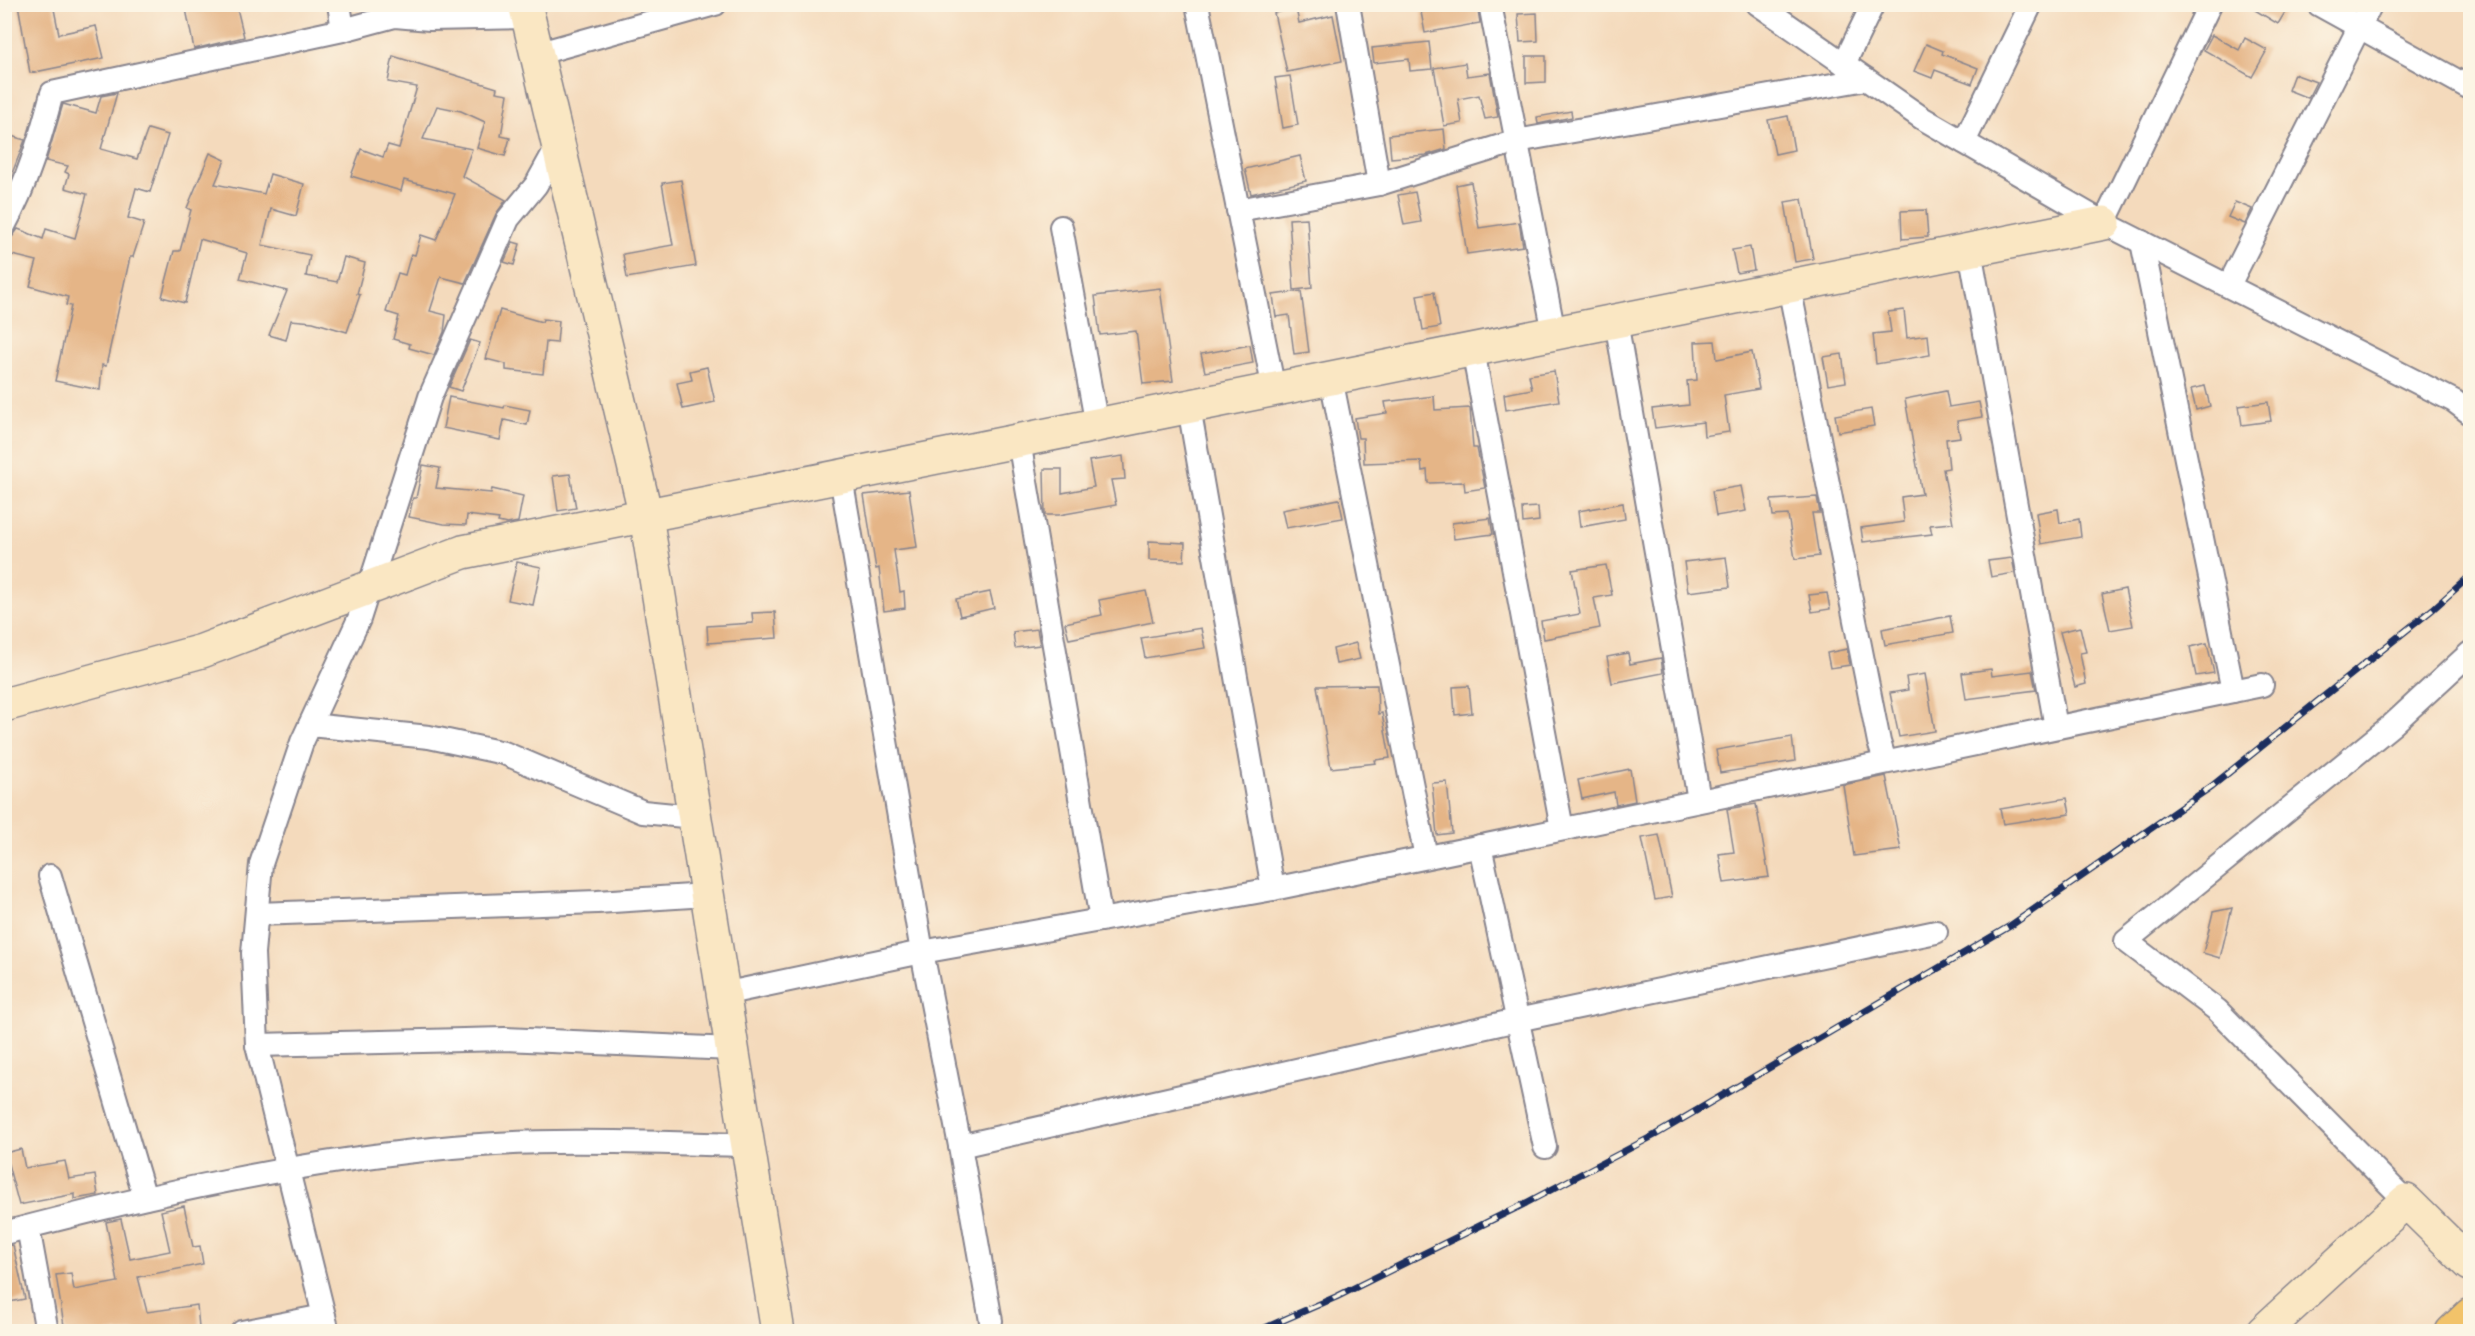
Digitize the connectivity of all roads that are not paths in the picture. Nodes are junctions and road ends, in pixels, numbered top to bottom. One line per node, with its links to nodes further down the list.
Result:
1 (339, 4): 14 (street)
2 (715, 4): 15 (street)
3 (1197, 4): 23 (street)
4 (1348, 4): 22 (street)
5 (1490, 4): 19 (street)
6 (1758, 4): 16 (street)
7 (1873, 4): 16 (street)
8 (2031, 4): 20 (street)
9 (2210, 4): 24 (street)
10 (2318, 4): 13 (street)
11 (2371, 4): 13 (street)
12 (526, 11): 14 (street); 15 (street)
13 (2359, 27): 18 (street); 29 (street)
14 (343, 30): 25 (street)
15 (536, 54): 21 (street)
16 (1844, 64): 17 (street)
17 (1866, 79): 19 (street); 20 (street)
18 (2470, 88)
19 (1517, 141): 22 (street); 32 (street)
20 (1964, 142): 24 (street)
21 (558, 145): 41 (street); 42 (street)
22 (1379, 184): 23 (street)
23 (1238, 210): 35 (street)
24 (2104, 223): 27 (street); 28 (street)
25 (4, 226)
26 (1061, 227): 38 (street)
27 (2142, 242): 29 (street); 45 (street)
28 (1970, 250): 30 (street); 48 (street)
29 (2229, 285): 37 (street)
30 (1789, 286): 31 (street); 49 (street)
31 (1616, 321): 32 (street); 50 (street)
32 (1554, 333): 33 (street)
33 (1473, 350): 34 (street); 52 (street)
34 (1331, 378): 35 (street); 54 (street)
35 (1274, 390): 36 (street)
36 (1189, 407): 38 (street); 56 (street)
37 (2470, 413)
38 (1097, 426): 39 (street)
39 (1019, 441): 40 (street); 59 (street)
40 (841, 477): 41 (street); 61 (street)
41 (646, 516): 42 (street); 51 (street)
42 (369, 589): 46 (street); 47 (street)
43 (2470, 653): 71 (street)
44 (2262, 685): 45 (street)
45 (2233, 691): 48 (street)
46 (4, 705)
47 (310, 725): 51 (street); 58 (street)
48 (2056, 727): 49 (street)
49 (1885, 761): 50 (street)
50 (1699, 800): 52 (street)
51 (694, 817): 57 (street)
52 (1562, 829): 53 (street)
53 (1480, 846): 54 (street); 63 (street)
54 (1426, 857): 56 (street)
55 (50, 876): 70 (street)
56 (1273, 889): 59 (street)
57 (707, 895): 58 (street); 62 (street)
58 (256, 914): 64 (street)
59 (1101, 920): 61 (street)
60 (1936, 932): 63 (street)
61 (922, 952): 62 (street); 67 (street)
62 (723, 994): 65 (street)
63 (1517, 1020): 67 (street); 68 (street)
64 (257, 1045): 65 (street); 69 (street)
65 (732, 1049): 66 (street)
66 (748, 1145): 69 (street); 79 (street)
67 (960, 1146): 75 (street)
68 (1545, 1147)
69 (287, 1168): 70 (street); 76 (street)
70 (146, 1198): 72 (street)
71 (2406, 1202): 73 (street); 80 (street)
72 (11, 1229): 77 (street)
73 (2465, 1258)
74 (2470, 1315): 81 (highway)
75 (991, 1321)
76 (326, 1324): 78 (street)
77 (47, 1332)
78 (242, 1332)
79 (778, 1332)
80 (2263, 1332)
81 (2452, 1332)

